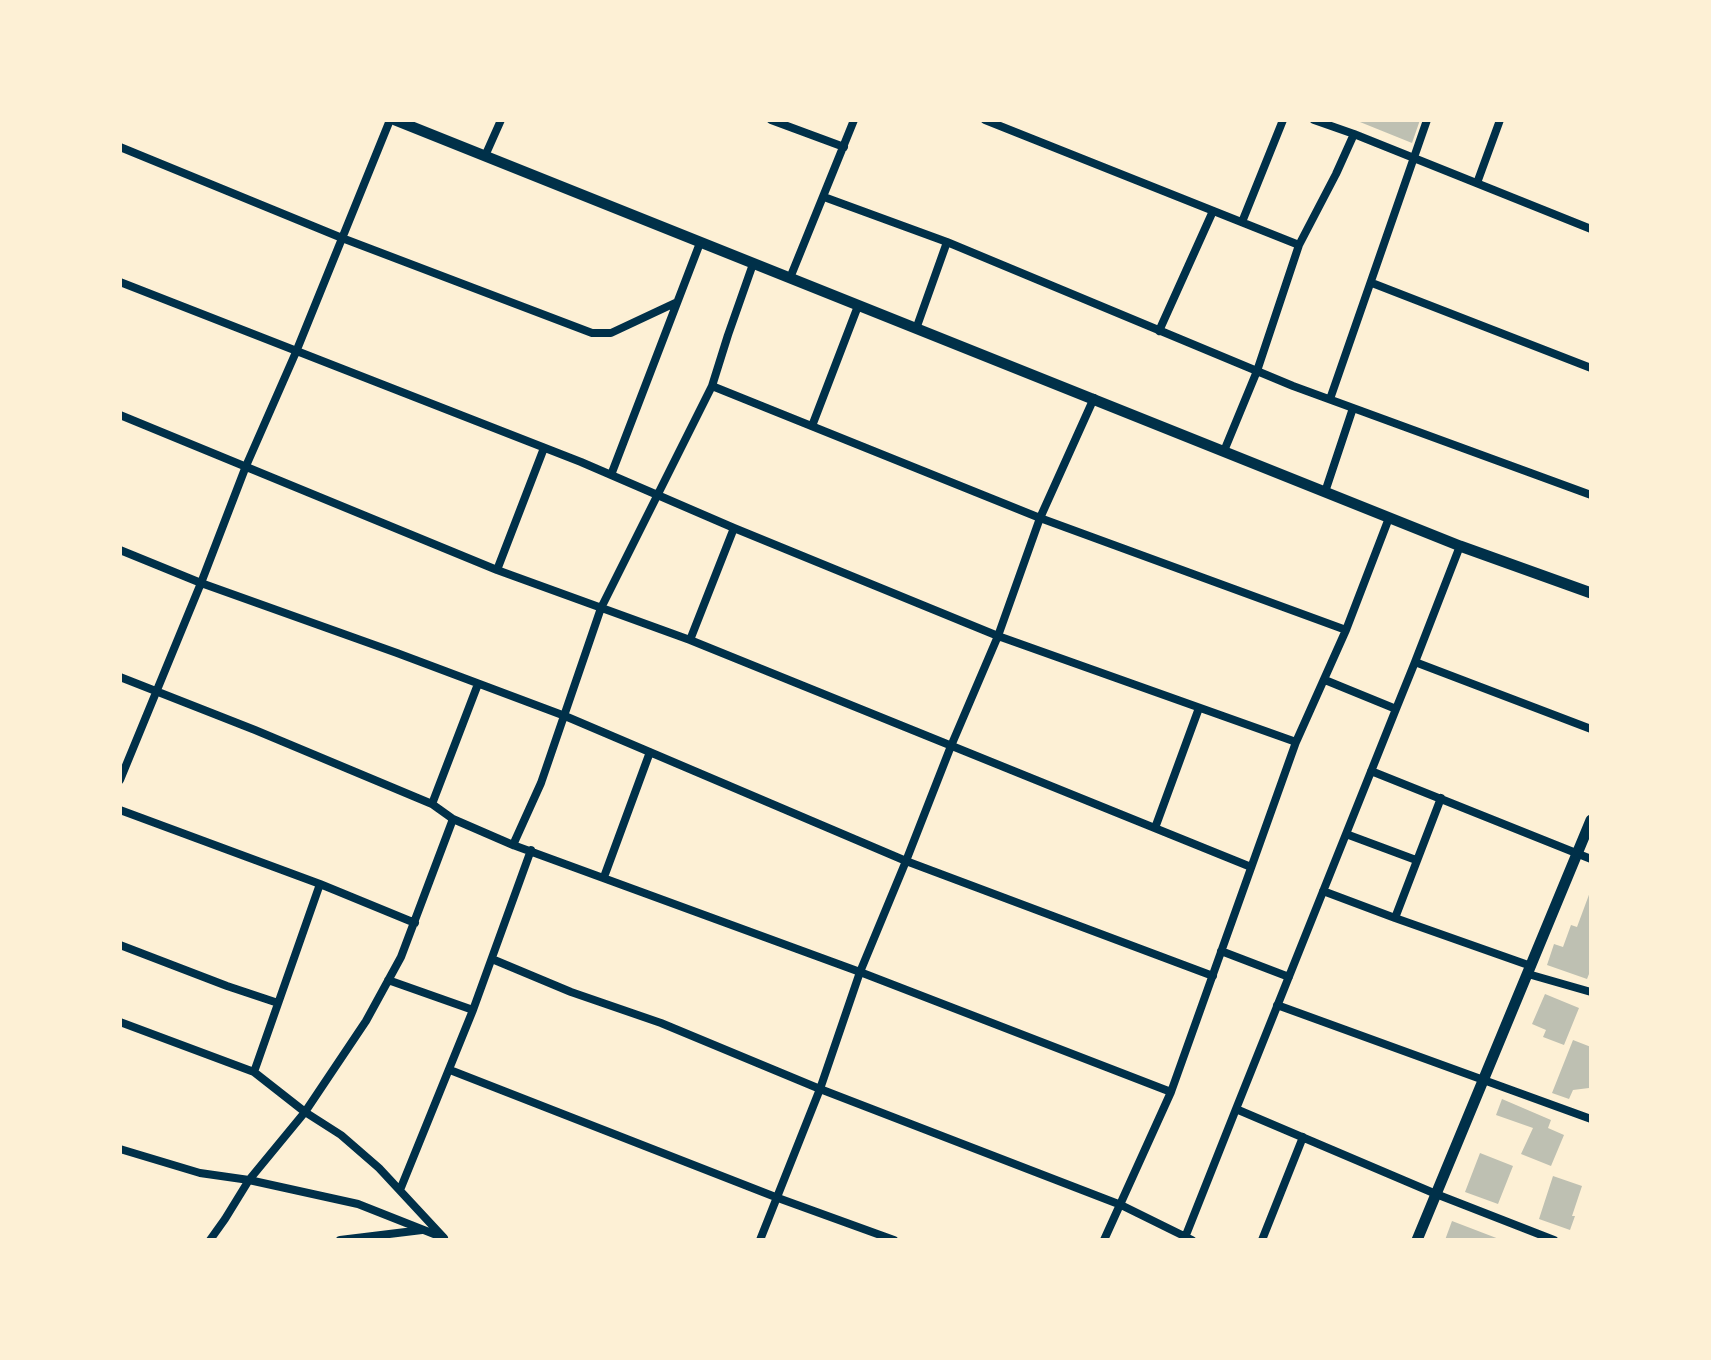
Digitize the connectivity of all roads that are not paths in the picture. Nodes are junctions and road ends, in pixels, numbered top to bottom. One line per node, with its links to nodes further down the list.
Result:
1 (393, 120): 13 (street); 20 (street)
2 (501, 120): 13 (street)
3 (771, 120): 12 (street)
4 (854, 120): 12 (street)
5 (985, 120): 17 (street)
6 (1283, 120): 18 (street)
7 (1314, 120): 10 (street)
8 (1427, 120): 14 (street)
9 (1500, 120): 15 (street)
10 (1354, 134): 14 (street); 23 (street)
11 (120, 147): 20 (street)
12 (844, 147): 16 (street)
13 (485, 156): 22 (street)
14 (1413, 157): 15 (street); 27 (street)
15 (1477, 183): 19 (street)
16 (824, 197): 21 (street); 25 (street)
17 (1213, 211): 18 (street); 31 (street)
18 (1242, 222): 23 (street)
19 (1591, 229)
20 (342, 238): 28 (street); 32 (street)
21 (947, 242): 30 (street); 31 (street)
22 (700, 243): 24 (street); 28 (street)
23 (1299, 245): 34 (street)
24 (753, 264): 25 (street); 35 (street)
25 (790, 278): 29 (street)
26 (120, 282): 32 (street)
27 (1372, 283): 33 (street); 37 (street)
28 (675, 303): 44 (street)
29 (858, 306): 30 (street); 40 (street)
30 (916, 329): 36 (street)
31 (1159, 331): 34 (street)
32 (296, 352): 41 (street); 43 (street)
33 (1591, 368)
34 (1257, 371): 37 (street); 42 (street)
35 (712, 386): 40 (street); 46 (street)
36 (1094, 398): 42 (street); 48 (street)
37 (1330, 399): 38 (street)
38 (1353, 408): 45 (street); 47 (street)
39 (120, 415): 43 (street)
40 (812, 426): 48 (street)
41 (544, 448): 44 (street); 53 (street)
42 (1224, 451): 45 (street)
43 (246, 466): 53 (street); 54 (street)
44 (611, 475): 46 (street)
45 (1325, 492): 49 (street)
46 (659, 495): 50 (street); 56 (street)
47 (1591, 495)
48 (1040, 518): 57 (street); 58 (street)
49 (1389, 518): 51 (street); 57 (street)
50 (734, 528): 58 (street); 59 (street)
51 (1460, 546): 55 (street); 60 (street)
52 (120, 550): 54 (street)
53 (497, 570): 56 (street)
54 (201, 583): 63 (street); 64 (street)
55 (1591, 593)
56 (601, 608): 59 (street); 67 (street)
57 (1346, 630): 62 (street)
58 (998, 636): 65 (street); 70 (street)
59 (690, 640): 70 (street)
60 (1415, 662): 66 (street); 68 (street)
61 (120, 677): 64 (street)
62 (1325, 680): 66 (street); 69 (street)
63 (478, 684): 67 (street); 75 (street)
64 (156, 691): 73 (street); 75 (street)
65 (1199, 708): 69 (street); 79 (street)
66 (1396, 709): 72 (street)
67 (565, 716): 71 (street); 81 (street)
68 (1591, 729)
69 (1296, 742): 87 (street)
70 (951, 746): 79 (street); 86 (street)
71 (650, 752): 86 (street); 88 (street)
72 (1371, 771): 74 (street); 80 (street)
73 (120, 780)
74 (1441, 798): 83 (street); 85 (street)
75 (432, 804): 77 (street)
76 (120, 810): 89 (street)
77 (453, 819): 81 (street); 92 (street)
78 (1591, 820): 83 (street)
79 (1155, 828): 87 (street)
80 (1346, 834): 85 (street); 90 (street)
81 (513, 845): 82 (street)
82 (531, 850): 88 (street); 95 (street)
83 (1578, 853): 84 (street); 96 (street)
84 (1591, 859)
85 (1416, 860): 91 (street)
86 (906, 861): 97 (street); 98 (street)
87 (1251, 867): 94 (street)
88 (604, 877): 97 (street)
89 (320, 884): 92 (street); 102 (street)
90 (1323, 891): 91 (street); 99 (street)
91 (1395, 918): 96 (street)
92 (415, 923): 100 (street)
93 (120, 945): 102 (street)
94 (1221, 951): 98 (street); 99 (street)
95 (492, 959): 104 (street); 109 (street)
96 (1530, 970): 101 (street); 108 (street)
97 (860, 972): 109 (street); 110 (street)
98 (1213, 976): 110 (street)
99 (1289, 977): 103 (street)
100 (388, 980): 104 (street); 112 (street)
101 (1591, 992)
102 (278, 1003): 107 (street)
103 (1277, 1005): 108 (street); 111 (street)
104 (473, 1010): 106 (street)
105 (120, 1022): 107 (street)
106 (450, 1070): 117 (street); 119 (street)
107 (254, 1072): 112 (street)
108 (1485, 1080): 113 (street); 118 (street)
109 (820, 1089): 119 (street); 120 (street)
110 (1171, 1092): 120 (street)
111 (1236, 1109): 114 (street); 123 (street)
112 (305, 1112): 116 (street); 117 (street)
113 (1591, 1119)
114 (1303, 1137): 118 (street); 129 (street)
115 (120, 1149): 116 (street)
116 (249, 1180): 121 (street); 124 (street)
117 (400, 1190): 122 (street)
118 (1436, 1194): 130 (street); 131 (street)
119 (778, 1198): 126 (street); 127 (street)
120 (1121, 1205): 123 (street); 128 (street)
121 (426, 1229): 122 (street); 125 (street)
122 (445, 1239)
123 (1187, 1239)
124 (210, 1240)
125 (340, 1240)
126 (760, 1240)
127 (894, 1240)
128 (1104, 1240)
129 (1262, 1240)
130 (1417, 1240)
131 (1554, 1240)

